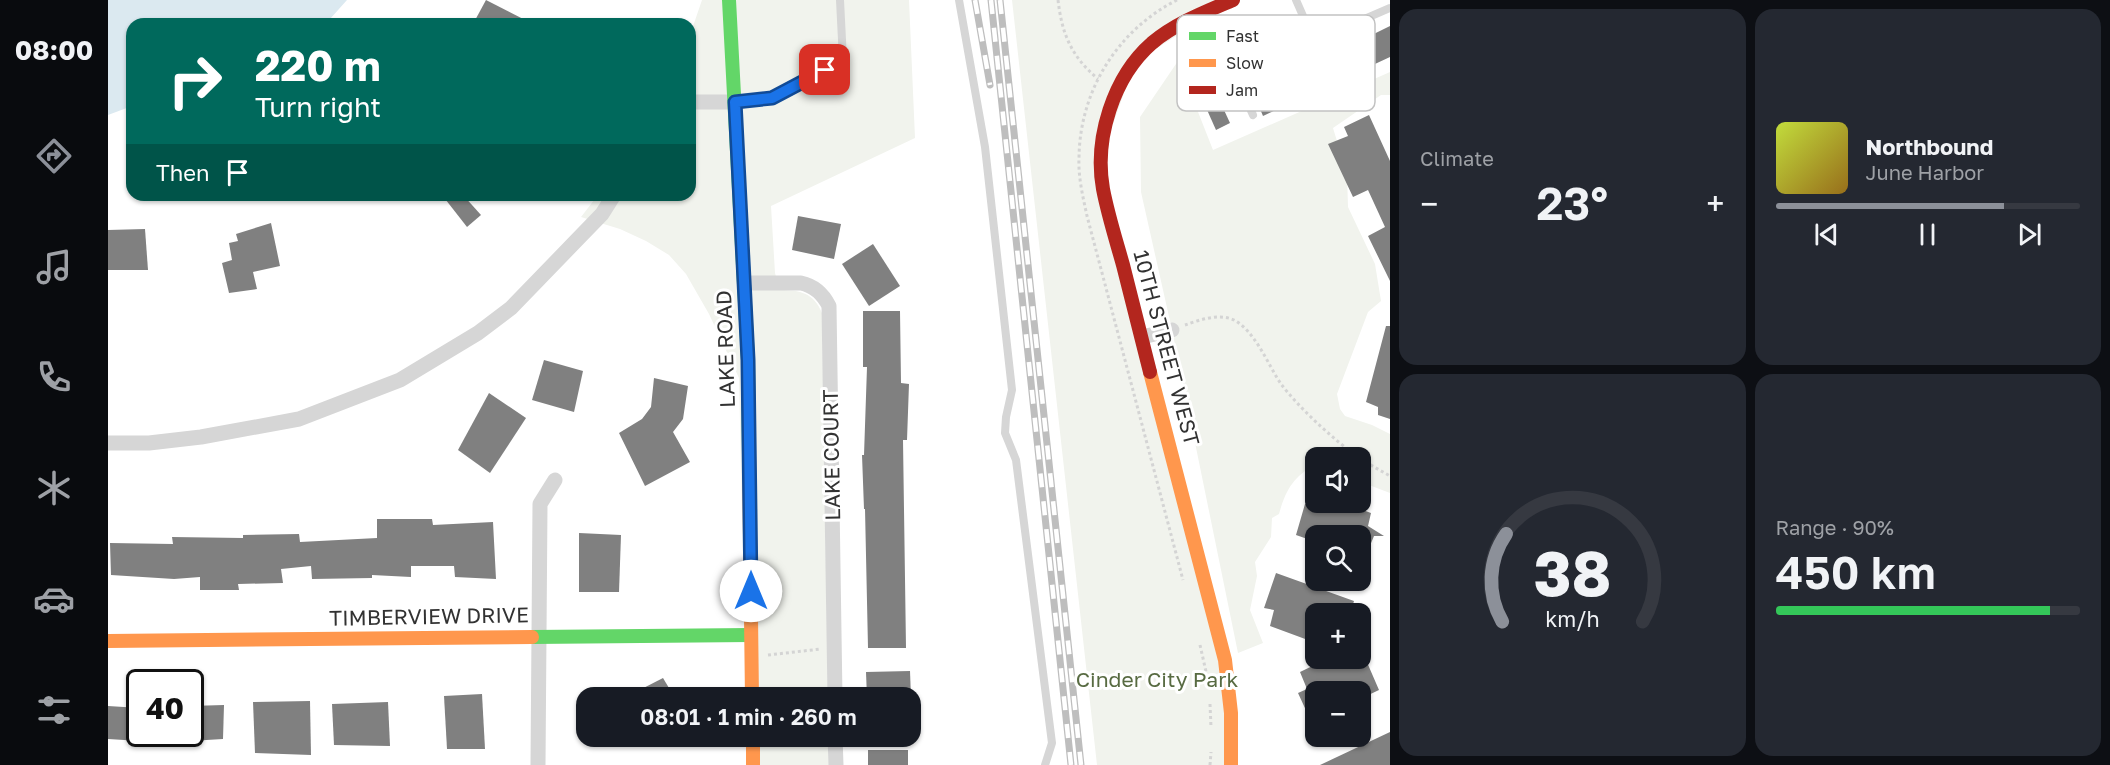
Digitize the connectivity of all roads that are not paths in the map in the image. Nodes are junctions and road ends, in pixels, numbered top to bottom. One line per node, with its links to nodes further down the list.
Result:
1 (729, 0): 12 (street, LAKE ROAD)
2 (840, 0): 12 (lane)
3 (959, 0): 31 (lane)
4 (1233, 0): 7 (street, 10TH STREET WEST)
5 (1296, 0): 8 (lane)
6 (1390, 8): 9 (lane)
7 (1201, 15)
8 (1303, 15)
9 (1374, 15)
10 (1177, 26): 18 (street, 10TH STREET WEST)
11 (696, 102): 12 (street)
12 (735, 102): 16 (street, LAKE ROAD)
13 (1251, 111): 14 (lane)
14 (1253, 115)
15 (610, 201): 19 (street)
16 (745, 283): 21 (street, LAKE ROAD); 25 (street, LAKE COURT)
17 (1172, 330): 18 (street)
18 (1142, 337): 32 (street, 10TH STREET WEST)
19 (108, 443)
20 (555, 480): 22 (street)
21 (751, 635): 22 (street, TIMBERVIEW DRIVE); 24 (street, LAKE ROAD)
22 (538, 637): 23 (street, TIMBERVIEW DRIVE); 28 (street)
23 (108, 641)
24 (752, 687)
25 (835, 687)
26 (753, 747): 29 (street)
27 (835, 747): 30 (street)
28 (538, 765)
29 (753, 765)
30 (836, 765)
31 (1045, 765)
32 (1231, 765)

